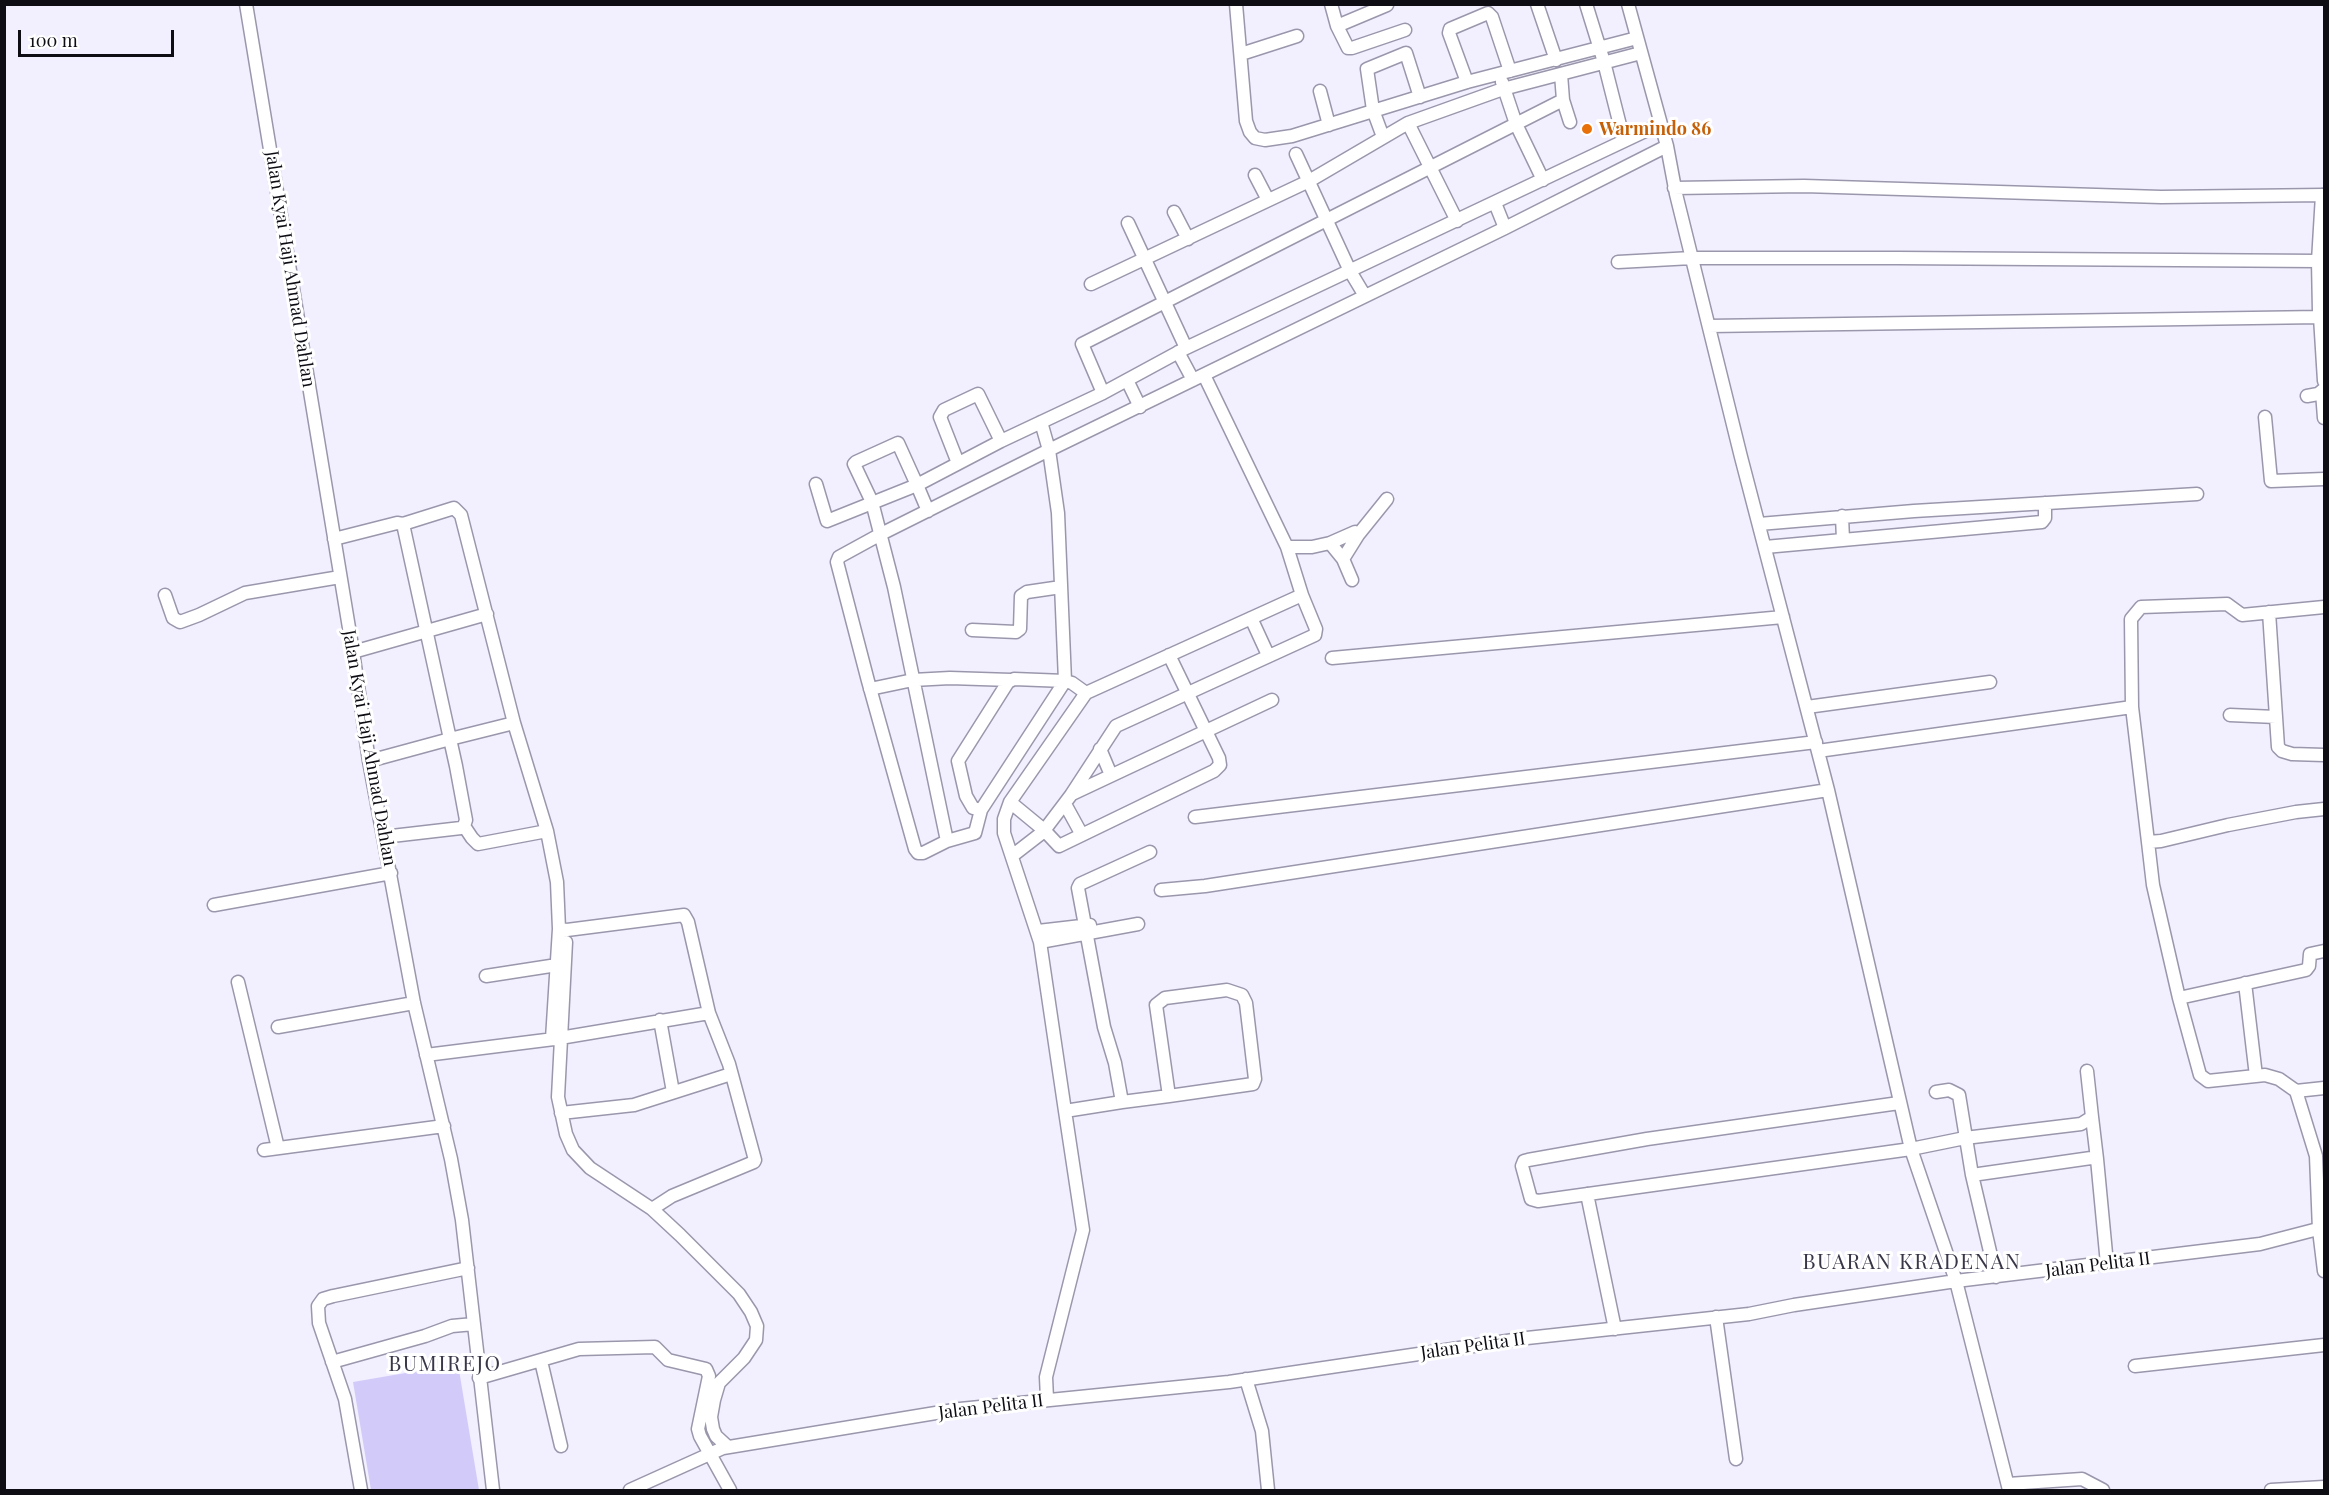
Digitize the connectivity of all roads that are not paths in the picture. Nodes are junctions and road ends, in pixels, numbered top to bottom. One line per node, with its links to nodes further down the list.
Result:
1 (246, 4): 83 (street, Jalan Kyai Haji Ahmad Dahlan)
2 (1331, 4): 8 (street)
3 (1537, 4): 15 (street)
4 (1586, 4): 12 (street)
5 (1628, 4): 11 (street)
6 (1237, 5): 14 (street)
7 (1387, 5): 8 (street)
8 (1337, 26): 9 (street)
9 (1405, 30)
10 (1297, 36): 14 (street)
11 (1637, 38): 12 (street); 13 (street)
12 (1600, 48): 15 (street); 16 (street)
13 (1641, 53): 16 (street); 27 (street)
14 (1240, 54): 28 (street)
15 (1556, 60): 18 (street)
16 (1604, 62): 17 (street); 30 (street)
17 (1561, 74): 18 (street); 22 (street)
18 (1503, 79): 19 (street); 19 (street); 25 (street); 26 (street)
19 (1467, 82): 21 (street)
20 (1320, 91): 28 (street)
21 (1420, 97): 23 (street); 23 (street)
22 (1563, 100): 24 (street); 26 (street)
23 (1375, 114): 28 (street); 29 (street)
24 (1570, 122)
25 (1408, 123): 29 (street); 33 (street)
26 (1516, 124): 33 (street); 35 (street)
27 (1660, 124): 30 (street); 31 (street)
28 (1329, 125)
29 (1383, 137): 36 (street)
30 (1624, 141): 35 (street)
31 (1667, 146): 37 (street); 45 (street)
32 (1296, 154): 36 (street)
33 (1429, 168): 42 (street); 43 (street)
34 (1255, 175): 39 (street)
35 (1543, 180): 40 (street)
36 (1309, 181): 39 (street); 42 (street)
37 (1674, 188): 38 (street); 47 (street)
38 (2323, 195): 49 (street)
39 (1268, 200): 46 (street)
40 (1495, 203): 43 (street); 45 (street)
41 (1174, 212): 46 (street)
42 (1327, 221): 51 (street); 54 (street)
43 (1457, 221): 51 (street)
44 (1128, 223): 48 (street)
45 (1505, 228): 53 (street)
46 (1188, 239): 48 (street)
47 (1692, 258): 49 (street); 50 (street); 56 (street)
48 (1146, 260): 52 (street); 54 (street)
49 (2318, 261): 55 (street)
50 (1618, 262)
51 (1350, 271): 53 (street); 57 (street)
52 (1091, 284)
53 (1365, 296): 58 (street)
54 (1165, 302): 57 (street); 61 (street)
55 (2322, 317): 56 (street); 60 (street)
56 (1709, 326): 80 (street)
57 (1182, 350): 58 (street); 59 (street)
58 (1199, 378): 63 (street); 86 (street)
59 (1127, 380): 61 (street); 63 (street)
60 (2324, 387): 62 (street); 65 (street)
61 (1103, 393): 66 (street)
62 (2307, 396)
63 (1140, 407): 68 (street)
64 (2265, 417): 70 (street)
65 (2325, 418)
66 (1041, 422): 67 (street); 68 (street)
67 (1001, 441): 69 (street); 69 (street)
68 (1049, 450): 77 (street); 91 (street)
69 (958, 463): 72 (street)
70 (2325, 479)
71 (816, 484): 75 (street)
72 (917, 485): 75 (street); 75 (street); 77 (street)
73 (2197, 494): 76 (street)
74 (1387, 499): 82 (street)
75 (872, 501): 81 (street)
76 (2045, 503): 78 (street); 84 (street)
77 (928, 511): 81 (street)
78 (1842, 516): 80 (street); 84 (street)
79 (403, 524): 83 (street); 96 (street); 100 (street)
80 (1759, 524): 87 (street)
81 (880, 534): 105 (street); 109 (street)
82 (1358, 535): 85 (street); 88 (street)
83 (334, 539): 89 (street, Jalan Kyai Haji Ahmad Dahlan)
84 (1843, 540): 87 (street)
85 (1330, 543): 86 (street); 88 (street)
86 (1287, 547): 93 (street)
87 (1765, 547): 97 (street)
88 (1343, 559): 90 (street)
89 (340, 577): 92 (street); 101 (street, Jalan Kyai Haji Ahmad Dahlan)
90 (1352, 580)
91 (1062, 587): 99 (street); 108 (street)
92 (165, 595)
93 (1302, 595): 98 (street); 103 (street)
94 (2325, 607): 95 (street)
95 (2269, 612): 113 (street); 115 (street)
96 (487, 614): 100 (street); 116 (street)
97 (1783, 617): 104 (street); 112 (street)
98 (1251, 618): 102 (street); 103 (street)
99 (972, 630)
100 (425, 632): 101 (street); 118 (street)
101 (359, 650): 122 (street, Jalan Kyai Haji Ahmad Dahlan)
102 (1169, 655): 108 (street); 110 (street)
103 (1268, 656): 110 (street)
104 (1332, 658)
105 (913, 680): 106 (street); 109 (street); 135 (street)
106 (1011, 680): 108 (street); 128 (street)
107 (1990, 682): 112 (street)
108 (1076, 686): 126 (street); 128 (street)
109 (870, 689): 135 (street)
110 (1186, 693): 117 (street); 120 (street)
111 (1272, 700): 117 (street)
112 (1807, 707): 119 (street)
113 (2130, 708): 119 (street); 136 (street)
114 (2230, 715): 115 (street)
115 (2276, 717): 121 (street)
116 (514, 723): 118 (street); 132 (street)
117 (1207, 731): 123 (street); 133 (street)
118 (450, 739): 122 (street); 130 (street)
119 (1817, 747): 124 (street); 129 (street)
120 (1101, 749): 123 (street); 125 (street)
121 (2325, 755)
122 (375, 759): 134 (street, Jalan Kyai Haji Ahmad Dahlan)
123 (1111, 775): 125 (street)
124 (1828, 790): 140 (street); 167 (street)
125 (1068, 799): 131 (street); 133 (street)
126 (1010, 802): 131 (street); 138 (street)
127 (2325, 809): 136 (street)
128 (981, 810): 135 (street)
129 (1195, 817)
130 (464, 826): 132 (street); 134 (street)
131 (1044, 830): 133 (street); 138 (street)
132 (547, 831): 143 (street)
133 (1082, 835)
134 (388, 836): 139 (street, Jalan Kyai Haji Ahmad Dahlan)
135 (947, 841)
136 (2148, 842): 151 (street)
137 (1150, 852): 144 (street)
138 (1012, 856): 145 (street)
139 (391, 873): 141 (street); 152 (street, Jalan Kyai Haji Ahmad Dahlan)
140 (1161, 890)
141 (214, 904)
142 (1142, 921): 144 (street)
143 (563, 929): 147 (street); 153 (street); 156 (street)
144 (1085, 930): 145 (street); 166 (street)
145 (1039, 937): 168 (street)
146 (2325, 951): 150 (street)
147 (557, 965): 148 (street); 156 (street)
148 (486, 976)
149 (238, 982): 173 (street)
150 (2245, 983): 151 (street); 160 (street)
151 (2179, 998): 160 (street)
152 (414, 1003): 155 (street); 157 (street, Jalan Kyai Haji Ahmad Dahlan)
153 (709, 1013): 154 (street); 159 (street)
154 (660, 1020): 156 (street); 162 (street)
155 (278, 1027)
156 (557, 1038): 157 (street); 169 (street)
157 (435, 1054): 171 (street, Jalan Kyai Haji Ahmad Dahlan)
158 (2086, 1071): 170 (street)
159 (731, 1074): 162 (street); 179 (street)
160 (2256, 1076): 164 (street)
161 (2325, 1088): 164 (street)
162 (673, 1092): 169 (street)
163 (1936, 1092): 172 (street)
164 (2296, 1092): 180 (street)
165 (1169, 1096): 165 (street); 166 (street)
166 (1122, 1102): 168 (street)
167 (1899, 1103): 174 (street); 178 (street)
168 (1065, 1111): 197 (street)
169 (561, 1113): 179 (street)
170 (2092, 1117): 172 (street); 176 (street)
171 (444, 1126): 173 (street); 182 (street, Jalan Kyai Haji Ahmad Dahlan)
172 (1965, 1138): 174 (street); 177 (street)
173 (278, 1148): 175 (street)
174 (1911, 1149): 178 (street); 185 (street)
175 (264, 1150)
176 (2097, 1159): 177 (street); 181 (street)
177 (1972, 1175): 184 (street)
178 (1587, 1194): 188 (street)
179 (652, 1209): 196 (street)
180 (2322, 1230): 181 (street, Jalan Pelita II); 183 (street)
181 (2107, 1264): 184 (street, Jalan Pelita II)
182 (468, 1268): 187 (street, Jalan Kyai Haji Ahmad Dahlan); 191 (street)
183 (2325, 1271)
184 (1996, 1277): 185 (street, Jalan Pelita II)
185 (1956, 1281): 186 (street, Jalan Pelita II); 202 (street)
186 (1716, 1317): 188 (street, Jalan Pelita II); 200 (street)
187 (474, 1324): 191 (street); 194 (street, Jalan Kyai Haji Ahmad Dahlan)
188 (1615, 1329): 195 (street, Jalan Pelita II)
189 (2325, 1345): 192 (street)
190 (541, 1361): 193 (street); 194 (street); 198 (street)
191 (332, 1362): 204 (street)
192 (2135, 1366)
193 (709, 1376): 196 (street); 199 (street)
194 (479, 1378): 205 (street, Jalan Kyai Haji Ahmad Dahlan)
195 (1246, 1379): 197 (street, Jalan Pelita II); 208 (street)
196 (719, 1383): 199 (street)
197 (1042, 1400): 199 (street, Jalan Pelita II)
198 (561, 1446)
199 (719, 1450): 206 (street, Jalan Pelita II); 207 (street)
200 (1736, 1460)
201 (2325, 1487): 203 (street)
202 (2009, 1488): 209 (street)
203 (2312, 1489): 210 (street)
204 (362, 1491)
205 (494, 1491)
206 (630, 1491)
207 (730, 1491)
208 (1268, 1491)
209 (2103, 1491)
210 (2271, 1491)

